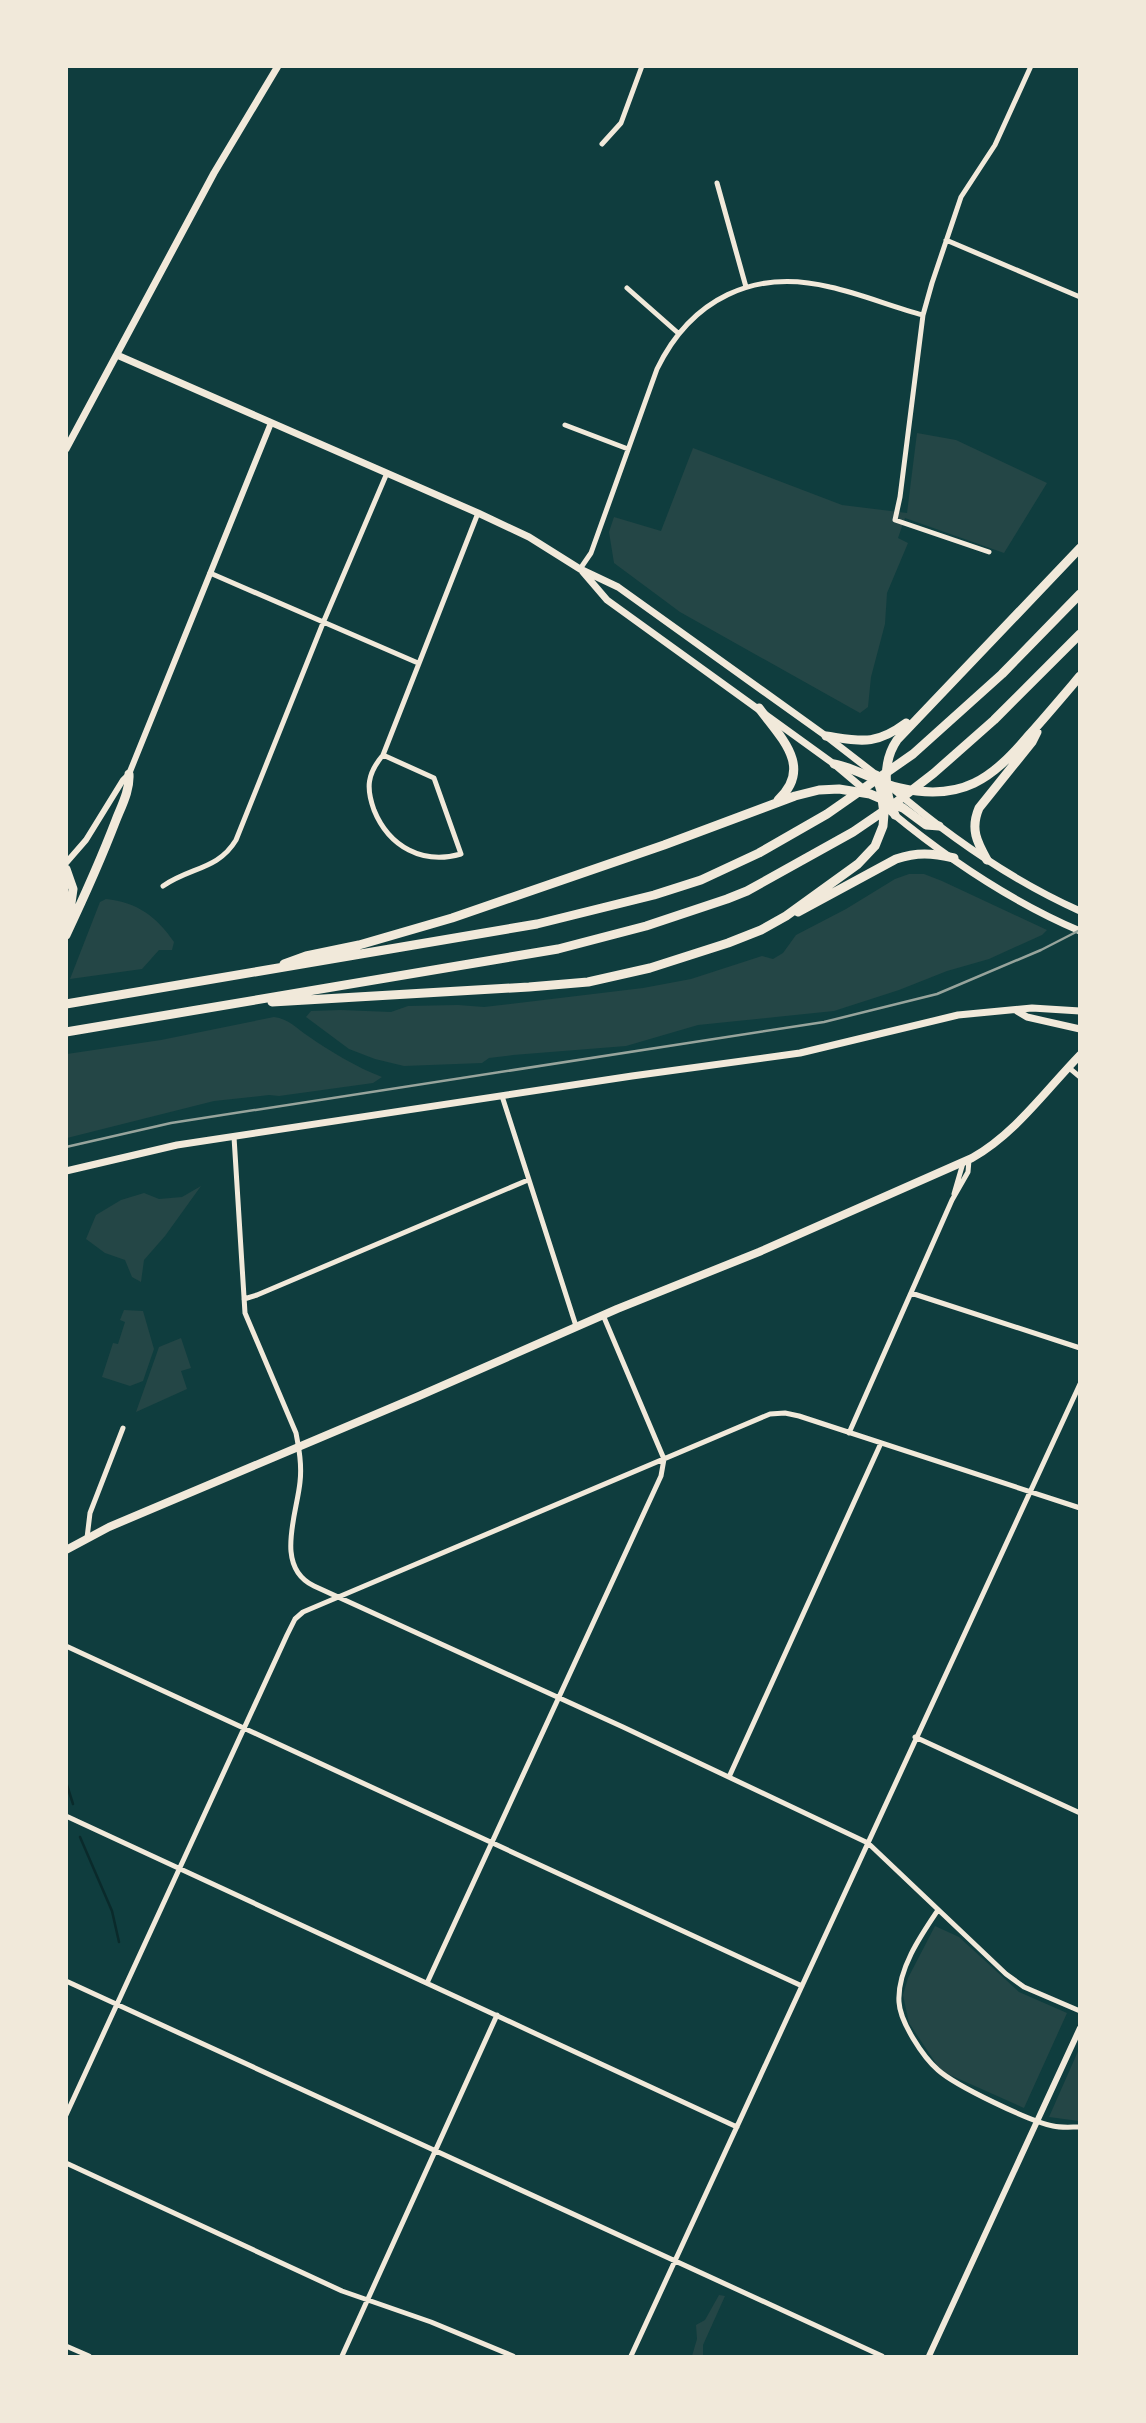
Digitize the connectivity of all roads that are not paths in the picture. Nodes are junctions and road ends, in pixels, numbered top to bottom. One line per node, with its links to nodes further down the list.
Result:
1 (278, 66): 12 (main road)
2 (642, 66): 4 (street)
3 (1031, 66): 6 (street)
4 (602, 144)
5 (717, 183): 7 (street)
6 (946, 240): 9 (street); 10 (street)
7 (746, 287): 10 (street); 11 (street)
8 (627, 288): 11 (street)
9 (1080, 297)
10 (923, 314): 20 (street)
11 (678, 334): 16 (street)
12 (117, 355): 13 (main road); 15 (main road)
13 (271, 423): 17 (main road); 22 (street)
14 (565, 425): 16 (street)
15 (66, 449)
16 (628, 449): 21 (street)
17 (387, 472): 18 (main road); 24 (street)
18 (478, 513): 21 (main road); 26 (street)
19 (1080, 548): 30 (highway)
20 (989, 552)
21 (580, 569): 28 (main road); 31 (main road)
22 (210, 573): 24 (street); 34 (street)
23 (1080, 594): 50 (highway)
24 (323, 623): 26 (street); 45 (street)
25 (1080, 634): 51 (highway)
26 (418, 663): 32 (street)
27 (1080, 676): 29 (highway)
28 (759, 708): 33 (main road); 38 (highway)
29 (1046, 715): 35 (highway); 42 (highway)
30 (914, 720): 31 (highway); 35 (highway)
31 (826, 736): 35 (main road)
32 (383, 755): 32 (street)
33 (834, 764): 35 (highway); 36 (main road)
34 (129, 774): 43 (street); 49 (highway)
35 (878, 778): 37 (highway); 40 (main road)
36 (870, 794): 37 (highway); 38 (highway)
37 (885, 802): 39 (highway); 40 (highway); 47 (highway)
38 (774, 804): 50 (highway)
39 (895, 815): 41 (main road)
40 (939, 826): 42 (main road)
41 (954, 858): 47 (highway); 48 (main road)
42 (987, 860): 46 (main road)
43 (66, 863)
44 (66, 869): 49 (highway)
45 (163, 886)
46 (1080, 911)
47 (786, 916): 51 (highway)
48 (1080, 931)
49 (67, 934)
50 (266, 971): 52 (highway)
51 (252, 1000): 56 (highway)
52 (66, 1004)
53 (1016, 1010): 54 (main road); 55 (main road); 60 (main road)
54 (1080, 1011)
55 (1080, 1029)
56 (66, 1032)
57 (1080, 1055): 58 (main road)
58 (1068, 1067): 59 (street); 62 (main road)
59 (1080, 1077)
60 (502, 1097): 61 (main road); 64 (street)
61 (234, 1137): 63 (main road); 66 (street)
62 (966, 1161): 65 (street); 67 (main road)
63 (66, 1171)
64 (528, 1180): 66 (street); 68 (street)
65 (911, 1293): 69 (street); 72 (street)
66 (244, 1299): 74 (street)
67 (603, 1315): 68 (main road); 75 (street)
68 (576, 1326): 74 (main road)
69 (1080, 1348)
70 (1080, 1384): 76 (street)
71 (123, 1428): 78 (street)
72 (849, 1433): 73 (street); 75 (street)
73 (881, 1443): 76 (street); 85 (street)
74 (299, 1447): 78 (main road); 80 (street)
75 (664, 1459): 80 (street); 82 (street)
76 (1029, 1492): 77 (street); 84 (street)
77 (1080, 1507)
78 (87, 1538): 79 (main road)
79 (66, 1550)
80 (339, 1596): 82 (street); 83 (street)
81 (66, 1646): 83 (street)
82 (559, 1699): 85 (street); 88 (street)
83 (244, 1728): 88 (street); 90 (street)
84 (915, 1737): 86 (street); 89 (street)
85 (729, 1777): 89 (street)
86 (1080, 1812)
87 (66, 1816): 90 (street)
88 (492, 1842): 93 (street); 94 (street)
89 (868, 1843): 91 (street); 94 (street)
90 (180, 1869): 93 (street); 95 (street)
91 (939, 1910): 96 (street); 100 (street)
92 (66, 1982): 95 (street)
93 (427, 1983): 97 (street)
94 (802, 1986): 101 (street)
95 (117, 2005): 99 (street); 103 (street)
96 (1080, 2011)
97 (497, 2015): 101 (street); 103 (street)
98 (1080, 2028): 100 (street)
99 (66, 2115)
100 (1037, 2120): 102 (street); 113 (street)
101 (737, 2127): 105 (street)
102 (1080, 2127)
103 (435, 2152): 105 (street); 106 (street)
104 (66, 2163): 106 (street)
105 (675, 2261): 111 (street); 112 (street)
106 (367, 2301): 109 (street); 110 (street)
107 (66, 2346): 108 (street)
108 (89, 2357)
109 (342, 2357)
110 (513, 2357)
111 (631, 2357)
112 (882, 2357)
113 (929, 2357)

